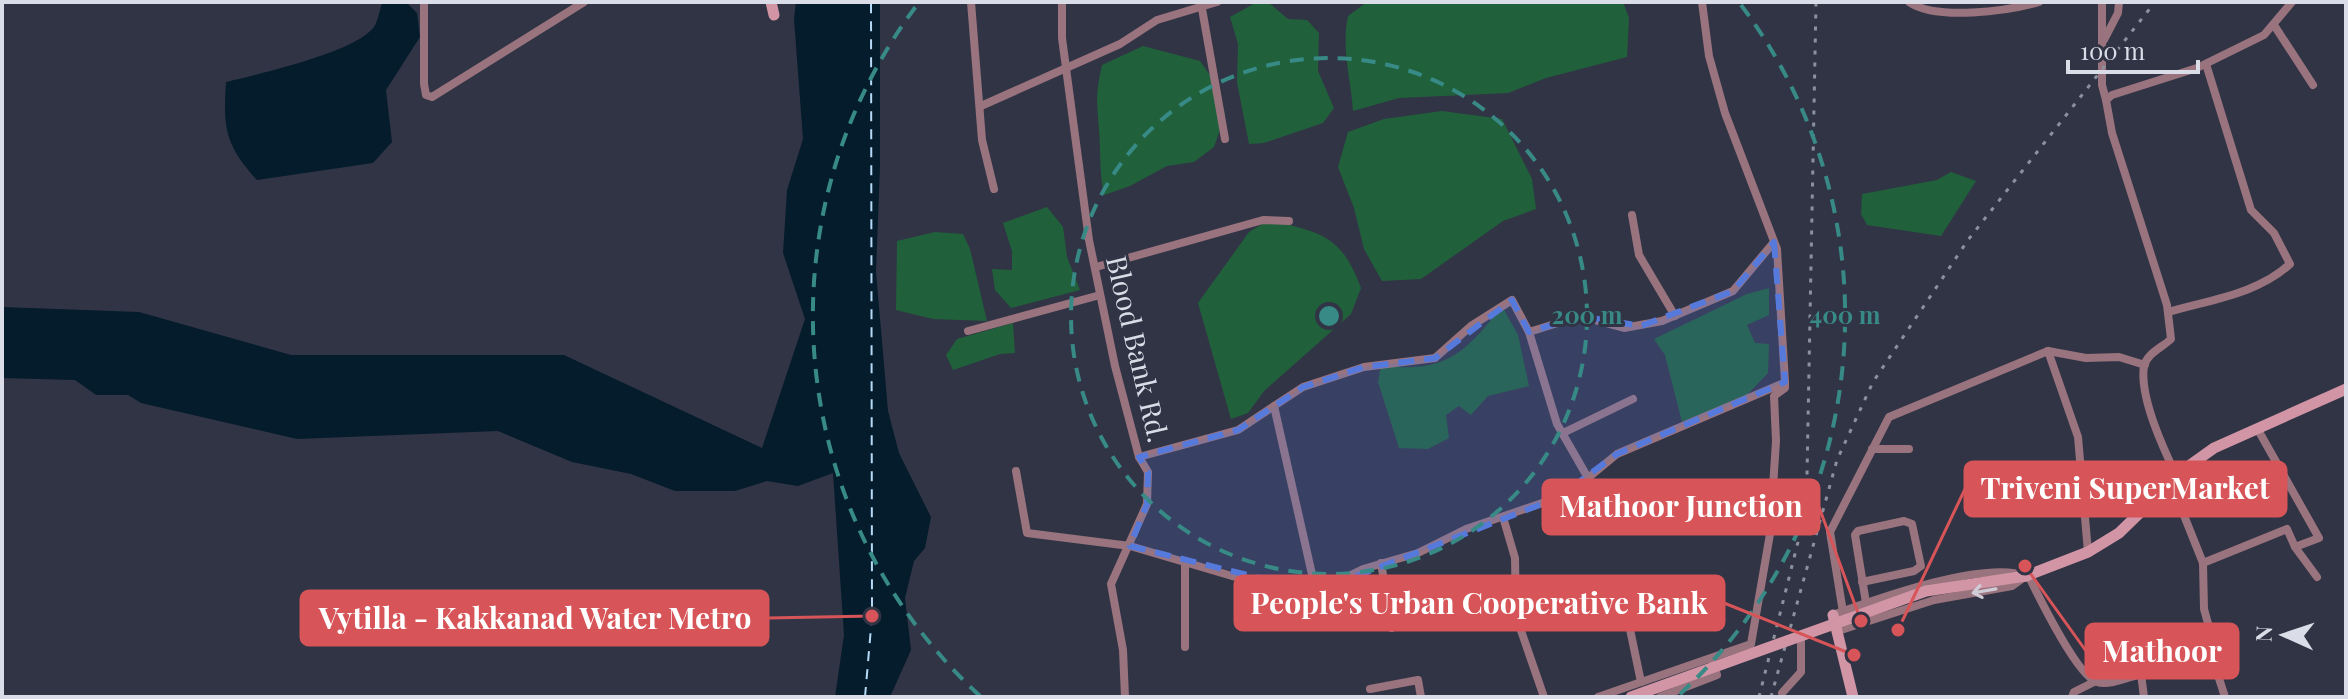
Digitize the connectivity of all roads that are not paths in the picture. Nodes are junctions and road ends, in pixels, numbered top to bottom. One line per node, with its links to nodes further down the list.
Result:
1 (424, 2): 2 (street)
2 (584, 2)
3 (771, 2): 14 (main road)
4 (971, 2): 21 (street)
5 (1062, 2): 18 (street, Blood Bank Rd.)
6 (1217, 2): 13 (street)
7 (1702, 2): 26 (street)
8 (1909, 2): 9 (street)
9 (2039, 2)
10 (2102, 2): 16 (street)
11 (2119, 2): 16 (street)
12 (2292, 2): 15 (street)
13 (1201, 3): 18 (street); 22 (street)
14 (774, 15)
15 (2274, 25): 17 (street); 19 (street)
16 (2102, 44): 20 (street)
17 (2206, 64): 20 (street); 29 (street)
18 (1065, 68): 21 (street); 27 (street, Blood Bank Rd.)
19 (2313, 85)
20 (2106, 100): 29 (street)
21 (981, 106): 23 (street)
22 (1225, 139)
23 (994, 189)
24 (1632, 215): 30 (street)
25 (1289, 221): 27 (street)
26 (1774, 242): 30 (street); 35 (street)
27 (1096, 267): 28 (street, Blood Bank Rd.)
28 (1100, 295): 31 (street); 43 (street, Blood Bank Rd.)
29 (2168, 312): 34 (street)
30 (1675, 316): 32 (street)
31 (968, 331)
32 (1529, 332): 38 (street); 40 (street)
33 (2048, 351): 34 (street); 41 (street); 50 (street)
34 (2145, 365): 46 (street)
35 (1785, 382): 45 (street); 66 (street)
36 (2346, 389): 39 (main road)
37 (1633, 399): 40 (street)
38 (1274, 406): 43 (street); 58 (street)
39 (2257, 428): 46 (main road); 49 (street)
40 (1563, 433): 45 (street)
41 (1872, 449): 42 (street); 60 (street)
42 (1909, 449)
43 (1139, 457): 48 (street, Blood Bank Rd.)
44 (1016, 471): 48 (street)
45 (1588, 478): 47 (street)
46 (2174, 480): 50 (main road); 53 (street)
47 (1503, 517): 52 (street); 74 (street)
48 (1130, 546): 51 (street); 72 (street, Blood Bank Rd.)
49 (2295, 547): 53 (street); 55 (street)
50 (2088, 552): 54 (main road)
51 (1185, 561): 58 (street); 65 (street)
52 (1381, 563): 58 (street); 61 (street)
53 (2203, 563): 64 (street)
54 (2027, 575): 59 (street); 62 (street, one-way to 62); 63 (main road, bridge); 68 (street)
55 (2317, 577)
56 (1862, 582): 56 (street); 59 (street)
57 (1622, 591): 69 (street)
58 (1316, 592)
59 (1866, 603): 60 (street)
60 (1838, 613): 62 (main road)
61 (1392, 628)
62 (1838, 631): 78 (main road)
63 (1801, 635): 71 (street); 76 (main road, bridge)
64 (2205, 635): 67 (street); 81 (street)
65 (1185, 647)
66 (1712, 658): 69 (street); 77 (street)
67 (2141, 674): 68 (street); 80 (street)
68 (2096, 681): 79 (street)
69 (1641, 682): 75 (street)
70 (1370, 689): 73 (street)
71 (1782, 693)
72 (1125, 697)
73 (1421, 697)
74 (1544, 697)
75 (1598, 697)
76 (1631, 697)
77 (1660, 697)
78 (1853, 697)
79 (2072, 697)
80 (2144, 697)
81 (2225, 697)

